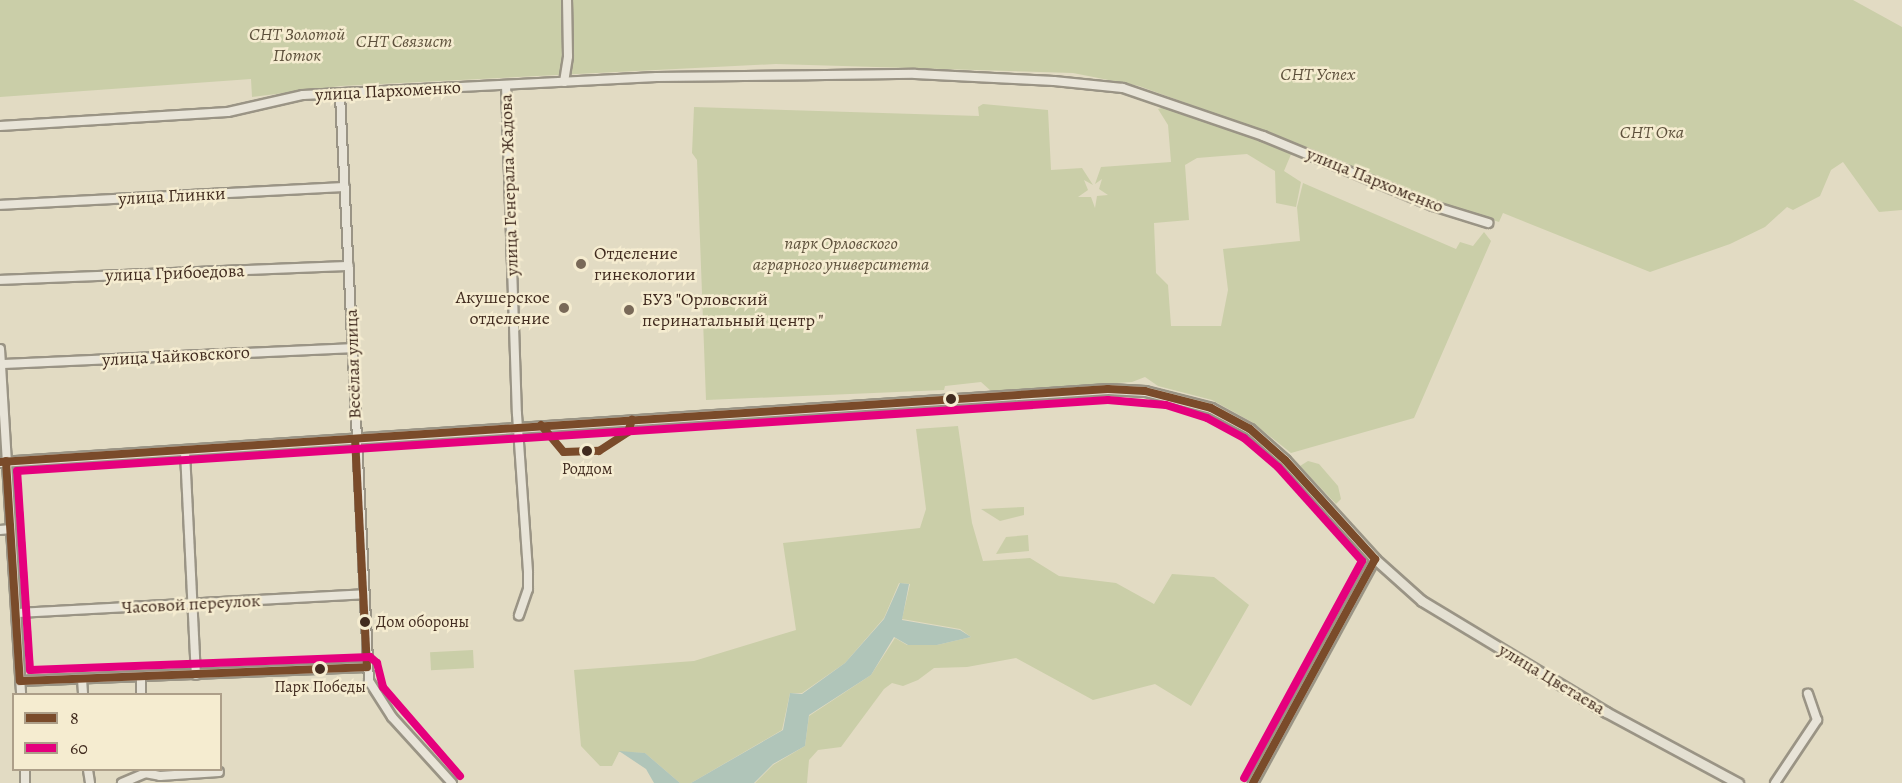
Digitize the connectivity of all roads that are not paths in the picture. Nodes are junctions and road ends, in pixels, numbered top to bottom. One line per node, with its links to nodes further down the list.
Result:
1 (567, 0): 2 (street)
2 (564, 82): 3 (street, улица Пархоменко); 8 (street, улица Пархоменко)
3 (506, 85): 4 (street, улица Пархоменко); 14 (street, улица Генерала Жадова)
4 (340, 95): 5 (street, улица Пархоменко); 6 (street, Весёлая улица)
5 (0, 126)
6 (345, 187): 7 (street, улица Глинки); 9 (street, Весёлая улица)
7 (0, 205)
8 (1488, 223)
9 (349, 266): 10 (street, улица Грибоедова); 11 (street, Весёлая улица)
10 (0, 280)
11 (352, 348): 13 (street, улица Чайковского); 15 (street, Весёлая улица)
12 (0, 349): 13 (street)
13 (1, 364): 17 (street)
14 (518, 426): 15 (main road, улица Цветаева); 20 (main road, улица Цветаева); 23 (street, улица Генерала Жадова)
15 (356, 440): 16 (main road, улица Цветаева); 21 (street, Весёлая улица)
16 (185, 452): 17 (main road, улица Цветаева); 22 (street)
17 (3, 462): 18 (street)
18 (12, 529): 19 (street); 24 (street)
19 (0, 530)
20 (1375, 559): 38 (street); 39 (main road, улица Цветаева)
21 (364, 594): 22 (street, Часовой переулок); 25 (street, Весёлая улица)
22 (193, 605): 24 (street, Часовой переулок); 26 (street)
23 (520, 611)
24 (17, 613): 29 (street)
25 (367, 667): 26 (street); 37 (street, Весёлая улица)
26 (196, 675): 27 (street)
27 (141, 677): 28 (street); 32 (street)
28 (82, 679): 29 (street); 31 (street)
29 (20, 681): 30 (street)
30 (21, 693)
31 (83, 693)
32 (141, 693)
33 (1808, 694): 40 (street)
34 (145, 771): 35 (street); 36 (street)
35 (219, 772)
36 (122, 783)
37 (452, 783)
38 (1253, 783)
39 (1738, 783)
40 (1775, 783)

